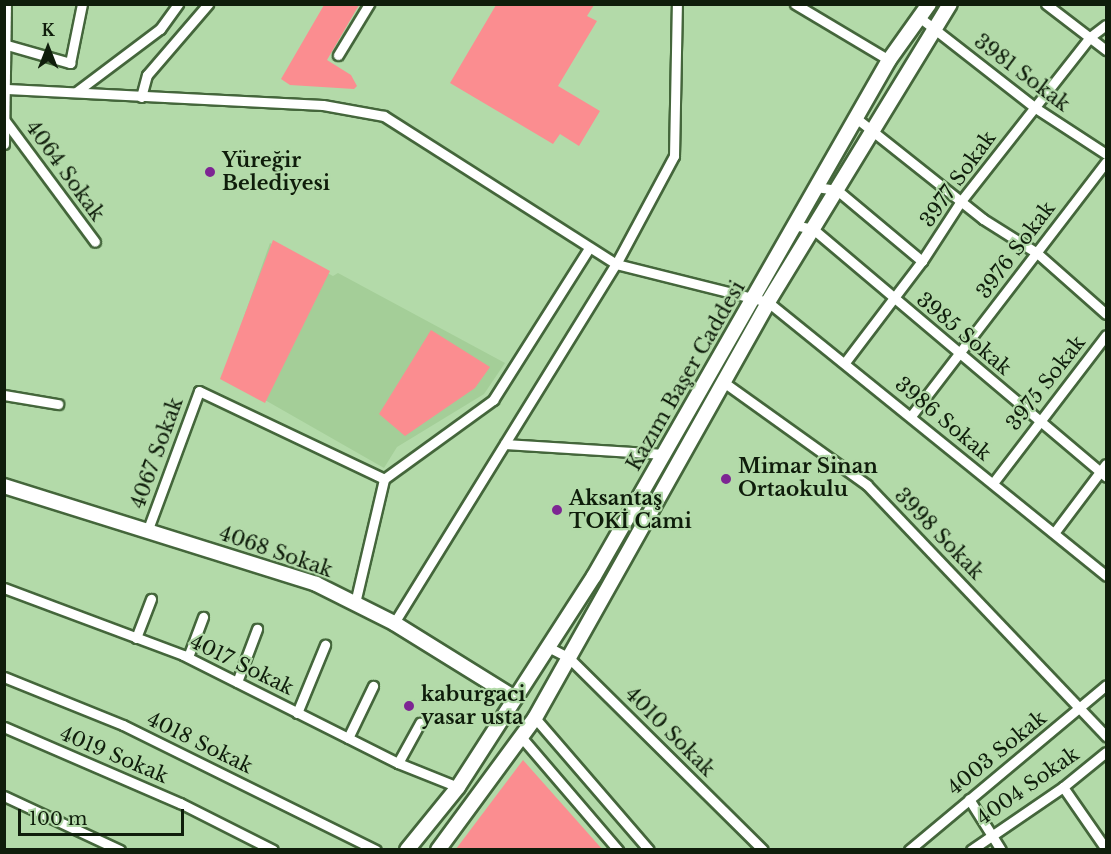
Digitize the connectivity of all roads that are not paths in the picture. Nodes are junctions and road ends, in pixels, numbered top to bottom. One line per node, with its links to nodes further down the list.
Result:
1 (6, 4): 15 (street)
2 (82, 4): 15 (street)
3 (178, 4): 20 (street)
4 (208, 4): 21 (street)
5 (369, 4): 17 (street)
6 (677, 4): 38 (street)
7 (795, 4): 18 (street)
8 (928, 4): 11 (main road, Kazım Başer Caddesi)
9 (950, 4): 13 (main road, Kazım Başer Caddesi)
10 (1046, 4): 14 (street)
11 (920, 17): 13 (street, 3981 Sokak); 18 (main road, Kazım Başer Caddesi)
12 (1107, 25): 14 (street, 3977 Sokak)
13 (934, 28): 22 (street, 3981 Sokak); 25 (main road, Kazım Başer Caddesi)
14 (1090, 37): 16 (street); 22 (street, 3977 Sokak)
15 (7, 45): 19 (street)
16 (1107, 50)
17 (338, 55)
18 (889, 60): 23 (main road, Kazım Başer Caddesi)
19 (7, 88): 20 (street, 3986 Sokak); 24 (street)
20 (76, 92): 21 (street, 3986 Sokak)
21 (141, 97): 35 (street, 3986 Sokak)
22 (1034, 107): 27 (street, 3981 Sokak); 31 (street, 3977 Sokak)
23 (856, 118): 25 (street); 29 (main road, Kazım Başer Caddesi)
24 (6, 122): 26 (street); 34 (street, 4064 Sokak)
25 (872, 130): 30 (main road, Kazım Başer Caddesi); 31 (street)
26 (4, 144)
27 (1107, 154)
28 (1107, 162): 36 (street, 3976 Sokak)
29 (816, 187): 30 (street); 32 (main road, Kazım Başer Caddesi)
30 (837, 190): 33 (main road, Kazım Başer Caddesi); 37 (street)
31 (961, 201): 36 (street); 37 (street, 3977 Sokak)
32 (794, 225): 33 (street, 3985 Sokak); 39 (main road, Kazım Başer Caddesi)
33 (813, 229): 40 (street, 3985 Sokak); 41 (main road, Kazım Başer Caddesi)
34 (95, 243)
35 (589, 248): 38 (street, 3986 Sokak); 55 (street)
36 (1037, 253): 42 (street); 44 (street, 3976 Sokak)
37 (922, 261): 40 (street, 3977 Sokak)
38 (616, 264): 39 (street, 3986 Sokak); 51 (street)
39 (753, 297): 41 (street, 3986 Sokak); 52 (main road, Kazım Başer Caddesi)
40 (894, 299): 44 (street, 3985 Sokak); 45 (street, 3977 Sokak)
41 (768, 302): 45 (street, 3986 Sokak); 46 (main road, Kazım Başer Caddesi)
42 (1107, 314)
43 (1107, 334): 50 (street, 3975 Sokak)
44 (960, 353): 49 (street, 3976 Sokak); 50 (street, 3985 Sokak)
45 (846, 361): 49 (street, 3986 Sokak)
46 (722, 381): 71 (main road, Kazım Başer Caddesi); 77 (street, 3998 Sokak)
47 (4, 395): 48 (street)
48 (58, 404)
49 (911, 416): 56 (street, 3986 Sokak)
50 (1040, 421): 54 (street, 3985 Sokak); 56 (street, 3975 Sokak)
51 (505, 444): 52 (street); 65 (street)
52 (664, 454): 69 (main road, Kazım Başer Caddesi)
53 (1107, 464): 54 (street)
54 (1103, 475): 59 (street)
55 (384, 479): 58 (street, 4067 Sokak); 63 (street)
56 (993, 483): 59 (street, 3986 Sokak)
57 (4, 486): 58 (main road, 4068 Sokak)
58 (148, 529): 63 (main road, 4068 Sokak)
59 (1054, 533): 60 (street, 3986 Sokak)
60 (1107, 576)
61 (4, 588): 67 (street, 4017 Sokak)
62 (151, 599): 67 (street)
63 (355, 603): 65 (main road, 4068 Sokak)
64 (203, 617): 70 (street)
65 (394, 623): 76 (main road, 4068 Sokak)
66 (257, 629): 73 (street)
67 (136, 638): 70 (street, 4017 Sokak)
68 (325, 645): 78 (street)
69 (548, 646): 71 (street, 4010 Sokak); 76 (main road, Kazım Başer Caddesi)
70 (188, 657): 73 (street, 4017 Sokak)
71 (568, 657): 79 (main road, Kazım Başer Caddesi); 99 (street, 4010 Sokak)
72 (4, 677): 94 (street, 4018 Sokak)
73 (237, 682): 78 (street, 4017 Sokak)
74 (1107, 685): 77 (street, 4003 Sokak)
75 (373, 686): 83 (street)
76 (515, 698): 87 (main road, Kazım Başer Caddesi)
77 (1081, 708): 82 (street, 3998 Sokak); 90 (street, 4003 Sokak)
78 (297, 712): 83 (street, 4017 Sokak)
79 (535, 718): 84 (main road, Kazım Başer Caddesi); 98 (street)
80 (420, 723): 86 (street)
81 (4, 727): 93 (street, 4019 Sokak)
82 (1107, 736)
83 (348, 738): 86 (street, 4017 Sokak)
84 (522, 738): 96 (main road, Kazım Başer Caddesi); 97 (street)
85 (1107, 752): 88 (street, 4004 Sokak)
86 (398, 764): 87 (street, 4017 Sokak)
87 (458, 787): 95 (main road, Kazım Başer Caddesi)
88 (1063, 787): 91 (street, 4004 Sokak); 103 (street)
89 (4, 796): 92 (street)
90 (969, 799): 91 (street); 100 (street, 4003 Sokak)
91 (991, 835): 101 (street, 4004 Sokak); 102 (street)
92 (120, 849)
93 (273, 849)
94 (376, 849)
95 (407, 849)
96 (438, 849)
97 (618, 849)
98 (649, 849)
99 (763, 849)
100 (909, 849)
101 (971, 849)
102 (1001, 849)
103 (1107, 849)

